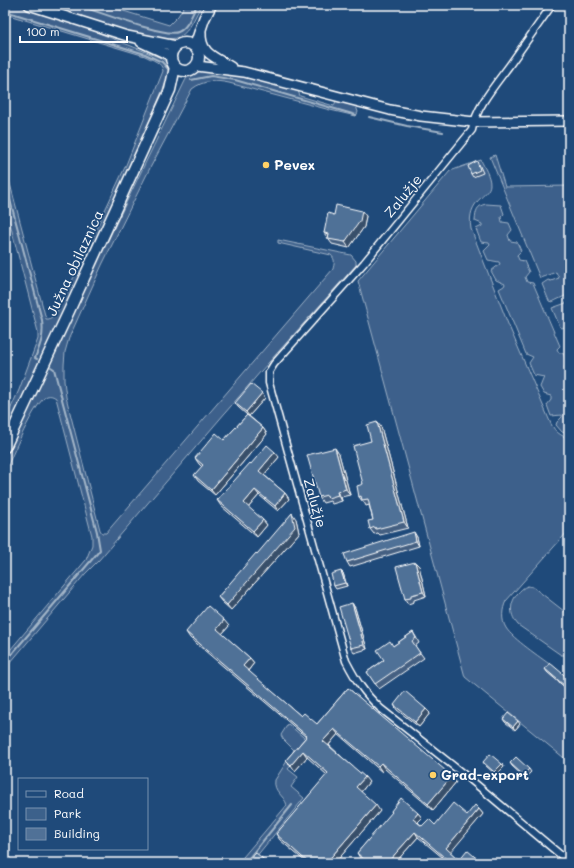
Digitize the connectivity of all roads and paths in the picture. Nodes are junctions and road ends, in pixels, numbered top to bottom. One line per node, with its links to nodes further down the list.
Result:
1 (29, 5): 5 (main road)
2 (211, 5): 4 (main road)
3 (552, 5): 14 (street, Zalužje)
4 (203, 23): 7 (main road); 10 (main road)
5 (127, 36): 6 (main road); 8 (main road)
6 (176, 46): 7 (main road); 8 (main road)
7 (194, 48): 9 (main road); 10 (main road)
8 (171, 56): 11 (main road)
9 (197, 66): 11 (main road, Južna obilaznica); 12 (main road)
10 (231, 67): 12 (main road)
11 (180, 69): 15 (main road, Južna obilaznica)
12 (244, 72): 14 (main road)
13 (569, 121): 14 (main road)
14 (474, 122): 16 (street, Zalužje)
15 (5, 447)
16 (569, 862)

